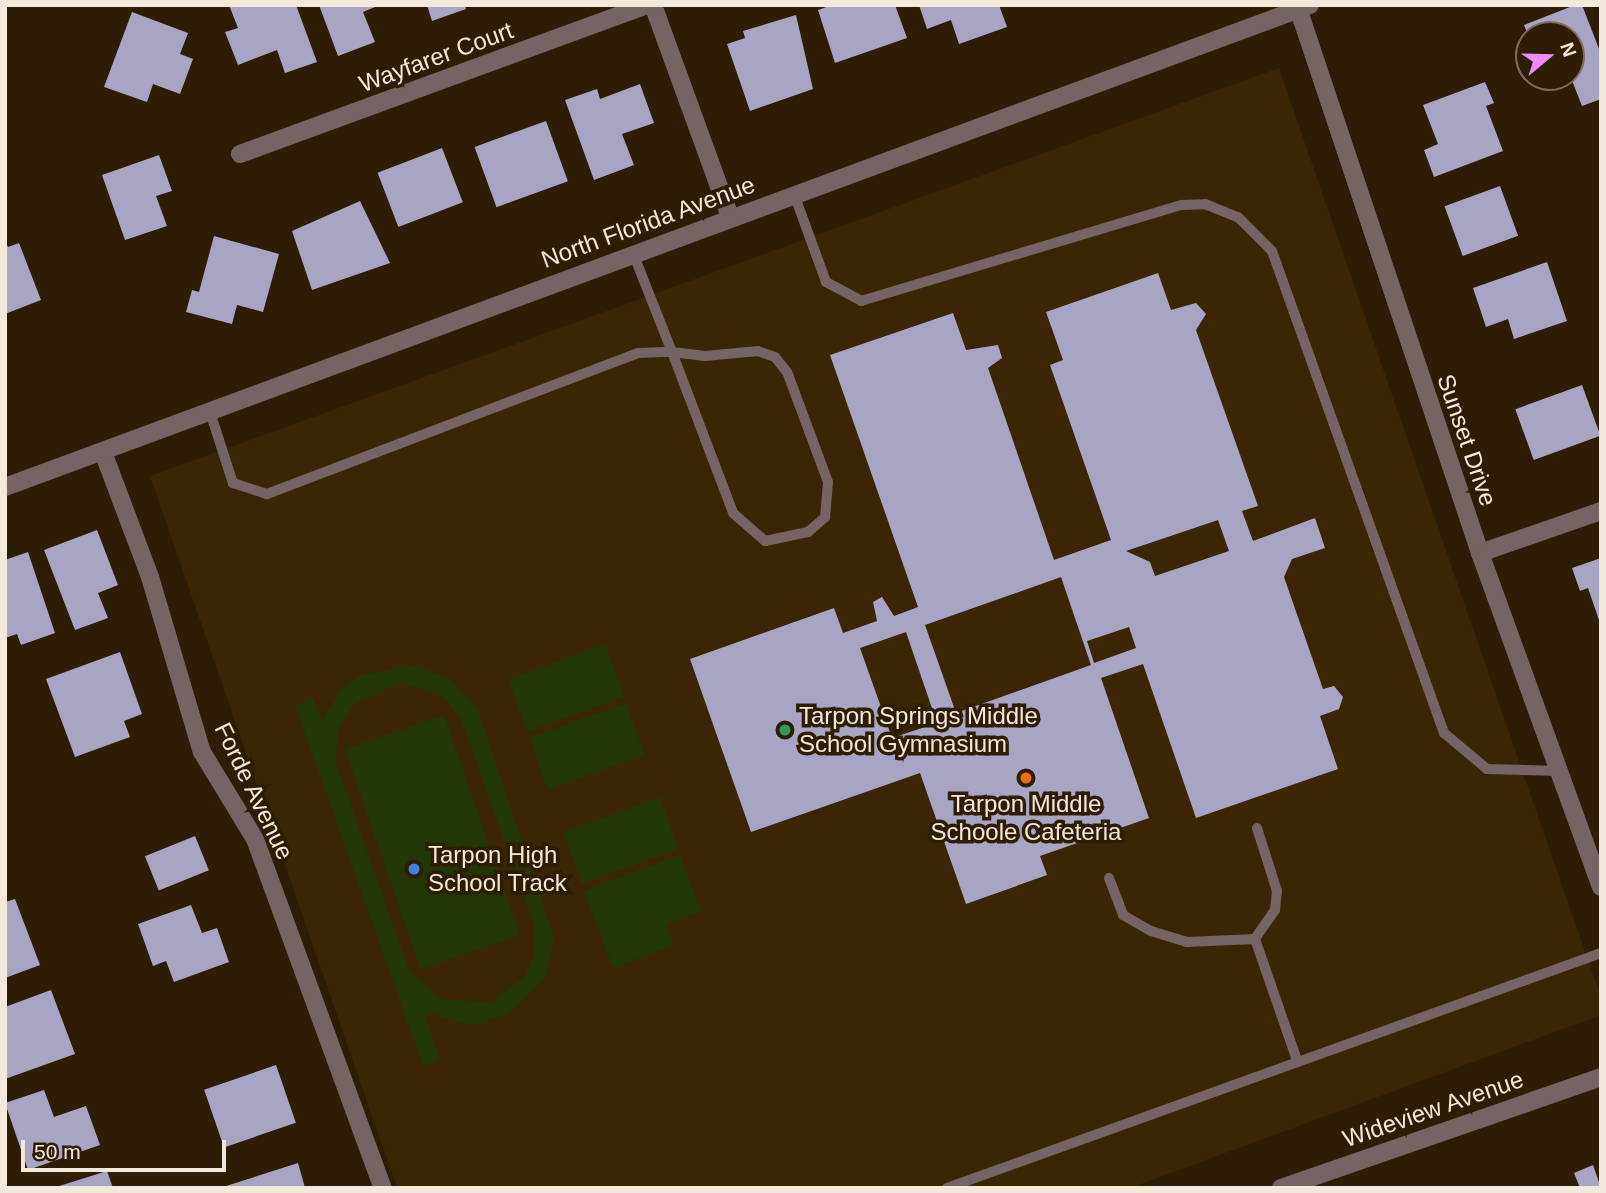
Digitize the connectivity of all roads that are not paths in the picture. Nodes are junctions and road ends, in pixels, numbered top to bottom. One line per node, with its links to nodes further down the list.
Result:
1 (651, 5): 3 (street, Wayfarer Court); 5 (street)
2 (1302, 7): 4 (street, North Florida Avenue); 12 (street, Sunset Drive)
3 (240, 155)
4 (794, 194): 5 (street, North Florida Avenue); 13 (lane)
5 (730, 217): 6 (street, North Florida Avenue)
6 (633, 253): 7 (lane); 8 (street, North Florida Avenue)
7 (672, 352): 7 (lane); 8 (lane)
8 (210, 412): 9 (street, North Florida Avenue)
9 (103, 452): 10 (street, North Florida Avenue); 21 (street, Forde Avenue)
10 (5, 487)
11 (1601, 511): 12 (street)
12 (1480, 553): 13 (street, Sunset Drive)
13 (1560, 771): 16 (street, Sunset Drive)
14 (1257, 828): 17 (lane)
15 (1109, 878): 17 (lane)
16 (1601, 887)
17 (1255, 939): 19 (lane)
18 (1601, 953): 19 (lane)
19 (1297, 1060): 22 (lane)
20 (1601, 1077): 23 (street, Wideview Avenue)
21 (383, 1188)
22 (947, 1188)
23 (1281, 1188)

